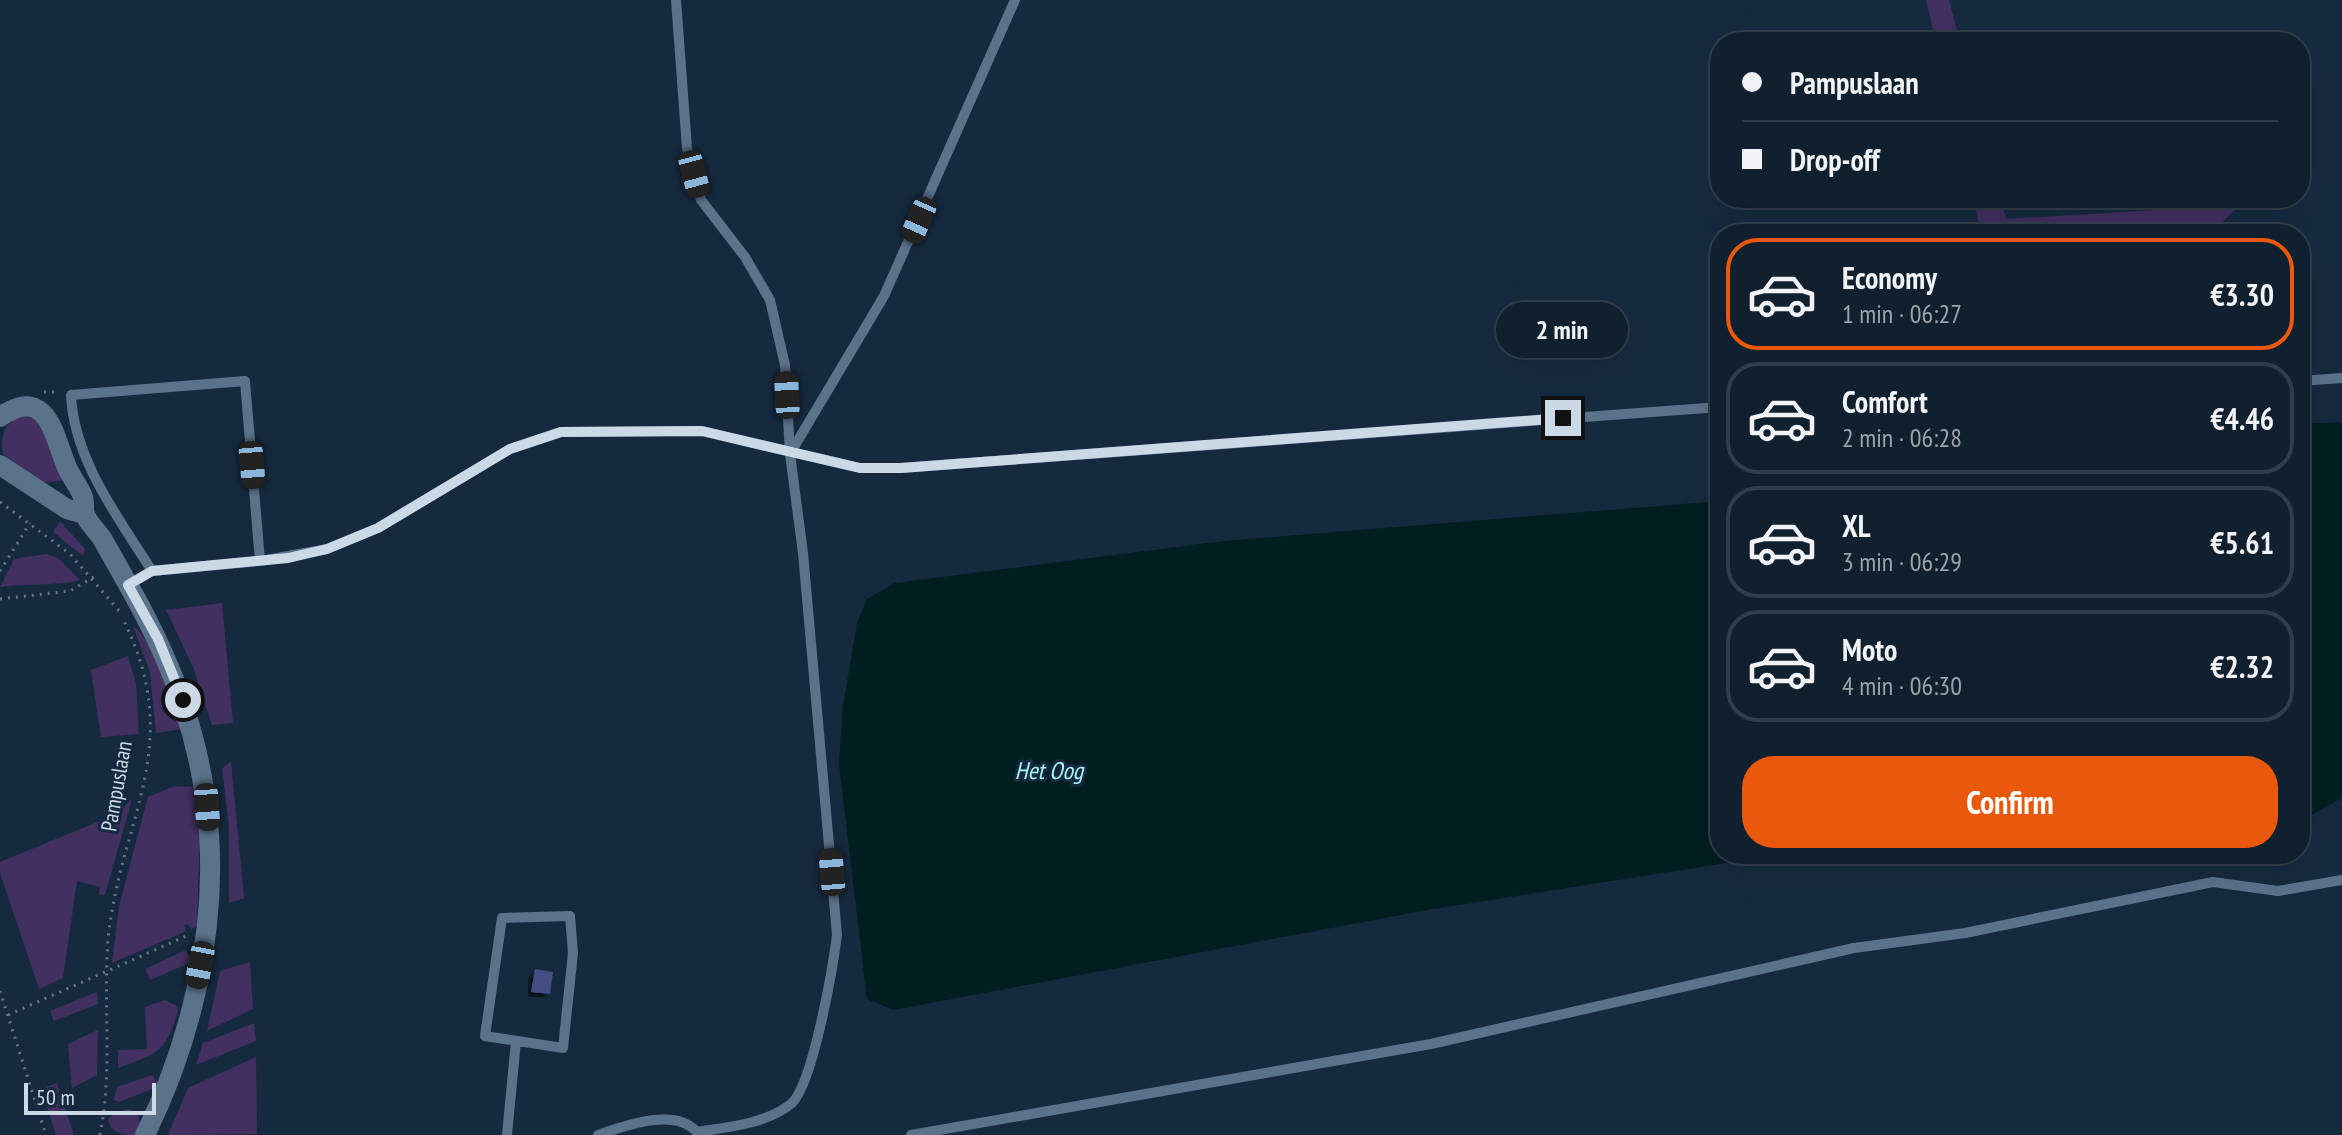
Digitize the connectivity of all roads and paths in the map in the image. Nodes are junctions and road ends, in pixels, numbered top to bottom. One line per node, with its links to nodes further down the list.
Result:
1 (676, 0): 7 (lane)
2 (1015, 0): 7 (lane)
3 (2342, 378): 4 (lane)
4 (2310, 380)
5 (1710, 408): 7 (lane)
6 (0, 417): 10 (street)
7 (790, 454): 12 (lane); 25 (lane)
8 (0, 465): 10 (street)
9 (0, 502): 11 (path, Pampuslaan)
10 (85, 514): 13 (street)
11 (31, 522): 14 (path); 16 (path, Pampuslaan)
12 (260, 561): 15 (lane); 15 (lane)
13 (116, 564): 16 (path); 17 (street)
14 (0, 571)
15 (152, 571): 17 (lane)
16 (93, 578): 18 (path); 21 (path, Pampuslaan)
17 (128, 585): 20 (street)
18 (0, 599)
19 (2342, 880): 31 (lane)
20 (205, 934): 21 (path); 28 (street)
21 (107, 971): 23 (path); 27 (path, Pampuslaan)
22 (0, 991): 23 (path)
23 (8, 1015): 26 (path)
24 (516, 1041): 24 (lane); 29 (lane)
25 (698, 1133): 30 (lane)
26 (46, 1135)
27 (100, 1135)
28 (145, 1135)
29 (507, 1135)
30 (598, 1135)
31 (911, 1135)

